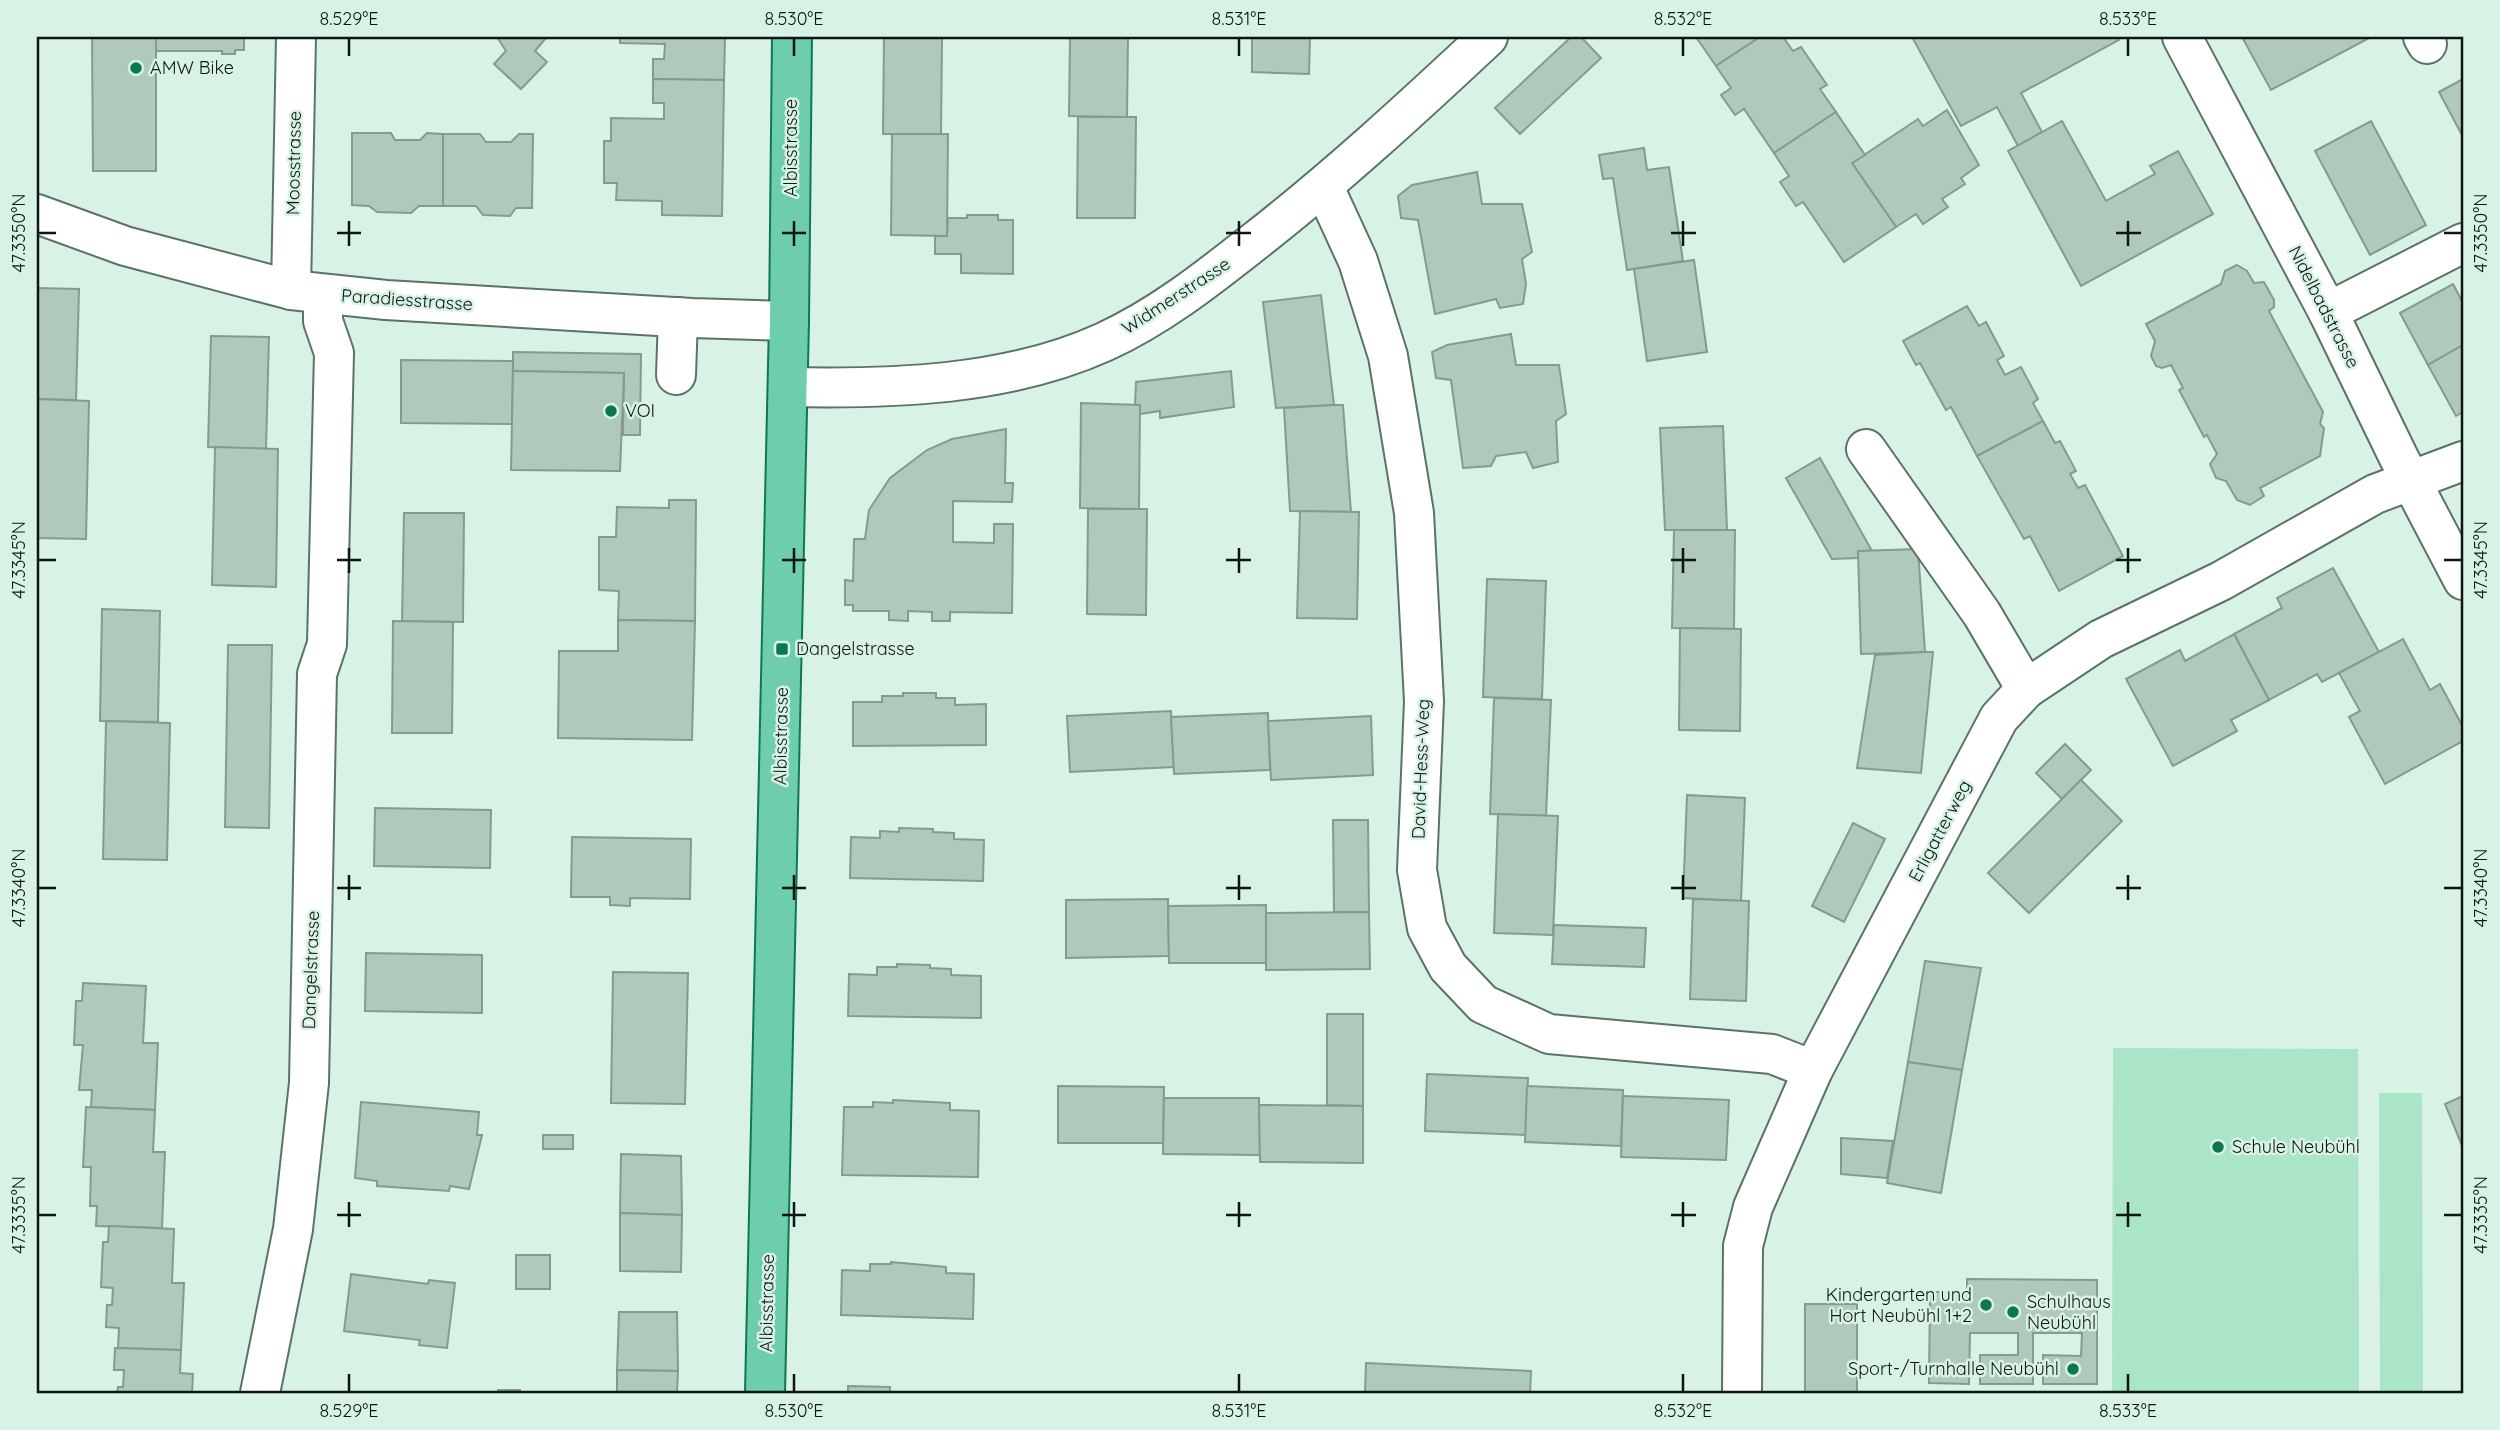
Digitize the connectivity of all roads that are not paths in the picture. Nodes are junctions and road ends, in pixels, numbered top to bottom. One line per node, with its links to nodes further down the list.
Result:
1 (296, 37): 8 (street, Moosstrasse)
2 (792, 37): 11 (main road, Albisstrasse)
3 (1488, 37): 5 (street, Widmerstrasse)
4 (2182, 37): 9 (street, Nidelbadstrasse)
5 (1324, 187): 13 (street, Widmerstrasse); 19 (street, David-Hess-Weg)
6 (37, 214): 8 (street, Paradiesstrasse)
7 (2463, 243): 9 (street)
8 (307, 292): 10 (street, Paradiesstrasse); 20 (street, Dangelstrasse)
9 (2328, 312): 16 (street, Nidelbadstrasse)
10 (678, 317): 11 (street, Paradiesstrasse); 12 (street)
11 (789, 321): 13 (main road, Albisstrasse)
12 (676, 375)
13 (788, 387): 21 (main road, Albisstrasse)
14 (1866, 449): 18 (street)
15 (2463, 461): 16 (street, Erligatterweg)
16 (2413, 482): 17 (street, Nidelbadstrasse); 18 (street, Erligatterweg)
17 (2463, 580)
18 (2025, 689): 19 (street, Erligatterweg)
19 (1813, 1070): 22 (street, Erligatterweg)
20 (260, 1393)
21 (765, 1393)
22 (1742, 1393)

